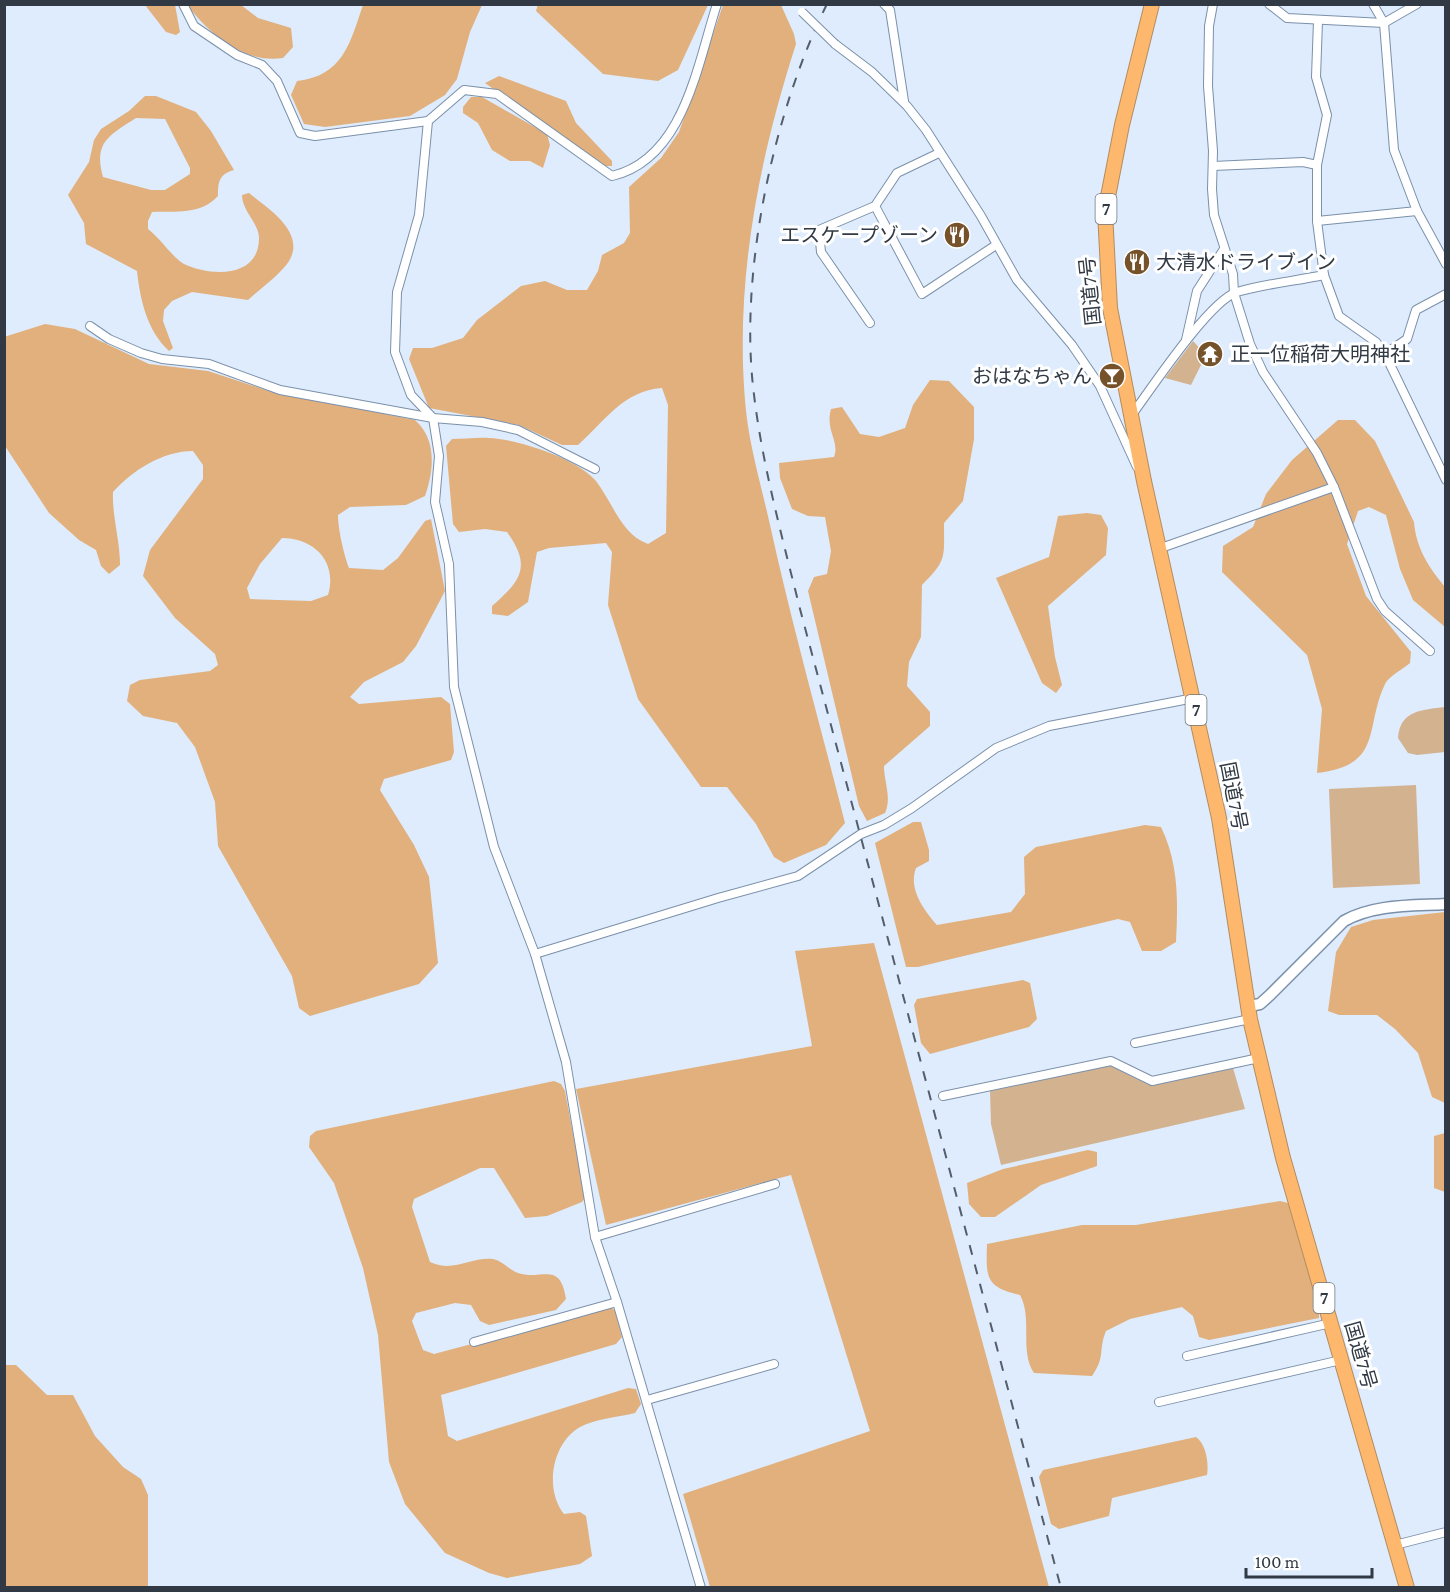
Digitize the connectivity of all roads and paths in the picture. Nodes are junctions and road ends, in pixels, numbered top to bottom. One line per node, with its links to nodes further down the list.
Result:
1 (183, 4): 13 (street)
2 (717, 4): 13 (street)
3 (884, 4): 12 (street)
4 (1152, 4): 30 (highway, 国道7号 / 7)
5 (1213, 4): 16 (street)
6 (1269, 4): 10 (street)
7 (1373, 4): 11 (street)
8 (1417, 4): 11 (street)
9 (800, 8): 12 (street, bridge)
10 (1318, 21): 11 (street); 15 (street)
11 (1383, 23): 18 (street)
12 (904, 102): 14 (street)
13 (428, 121): 31 (street)
14 (939, 153): 17 (street); 20 (street)
15 (1317, 165): 16 (street); 19 (street)
16 (1213, 166): 21 (street)
17 (875, 206): 20 (street); 26 (street)
18 (1417, 211): 19 (street); 22 (street)
19 (1317, 221): 23 (street)
20 (996, 245): 34 (street)
21 (1224, 249): 24 (street); 28 (street)
22 (1446, 264)
23 (1324, 275): 24 (street); 29 (street)
24 (1234, 293): 28 (street); 35 (street)
25 (1446, 294): 29 (street)
26 (870, 323)
27 (90, 326): 31 (street)
28 (1185, 344): 30 (street)
29 (1385, 354): 33 (street)
30 (1131, 416): 34 (highway, 国道7号 / 7)
31 (433, 418): 32 (street); 40 (street)
32 (595, 469)
33 (1446, 480)
34 (1144, 481): 36 (highway, 国道7号 / 7)
35 (1334, 487): 36 (street); 37 (street)
36 (1161, 548): 38 (highway, 国道7号 / 7)
37 (1430, 651)
38 (1194, 698): 40 (street); 41 (highway, 国道7号 / 7)
39 (1446, 904): 41 (street)
40 (535, 954): 46 (street)
41 (1250, 1012): 42 (street); 43 (highway, 国道7号 / 7)
42 (1135, 1043)
43 (1259, 1058): 44 (street); 48 (highway, 国道7号 / 7)
44 (943, 1096)
45 (775, 1184): 46 (street)
46 (595, 1236): 47 (street)
47 (617, 1302): 49 (street); 53 (street)
48 (1331, 1323): 50 (street); 51 (highway, 国道7号 / 7)
49 (474, 1342)
50 (1186, 1356)
51 (1341, 1359): 54 (street); 56 (highway, 国道7号 / 7)
52 (774, 1364): 53 (street)
53 (647, 1400): 57 (street)
54 (1159, 1402)
55 (1446, 1532): 56 (street)
56 (1395, 1545): 58 (highway, 国道7号 / 7)
57 (701, 1587)
58 (1407, 1587)

